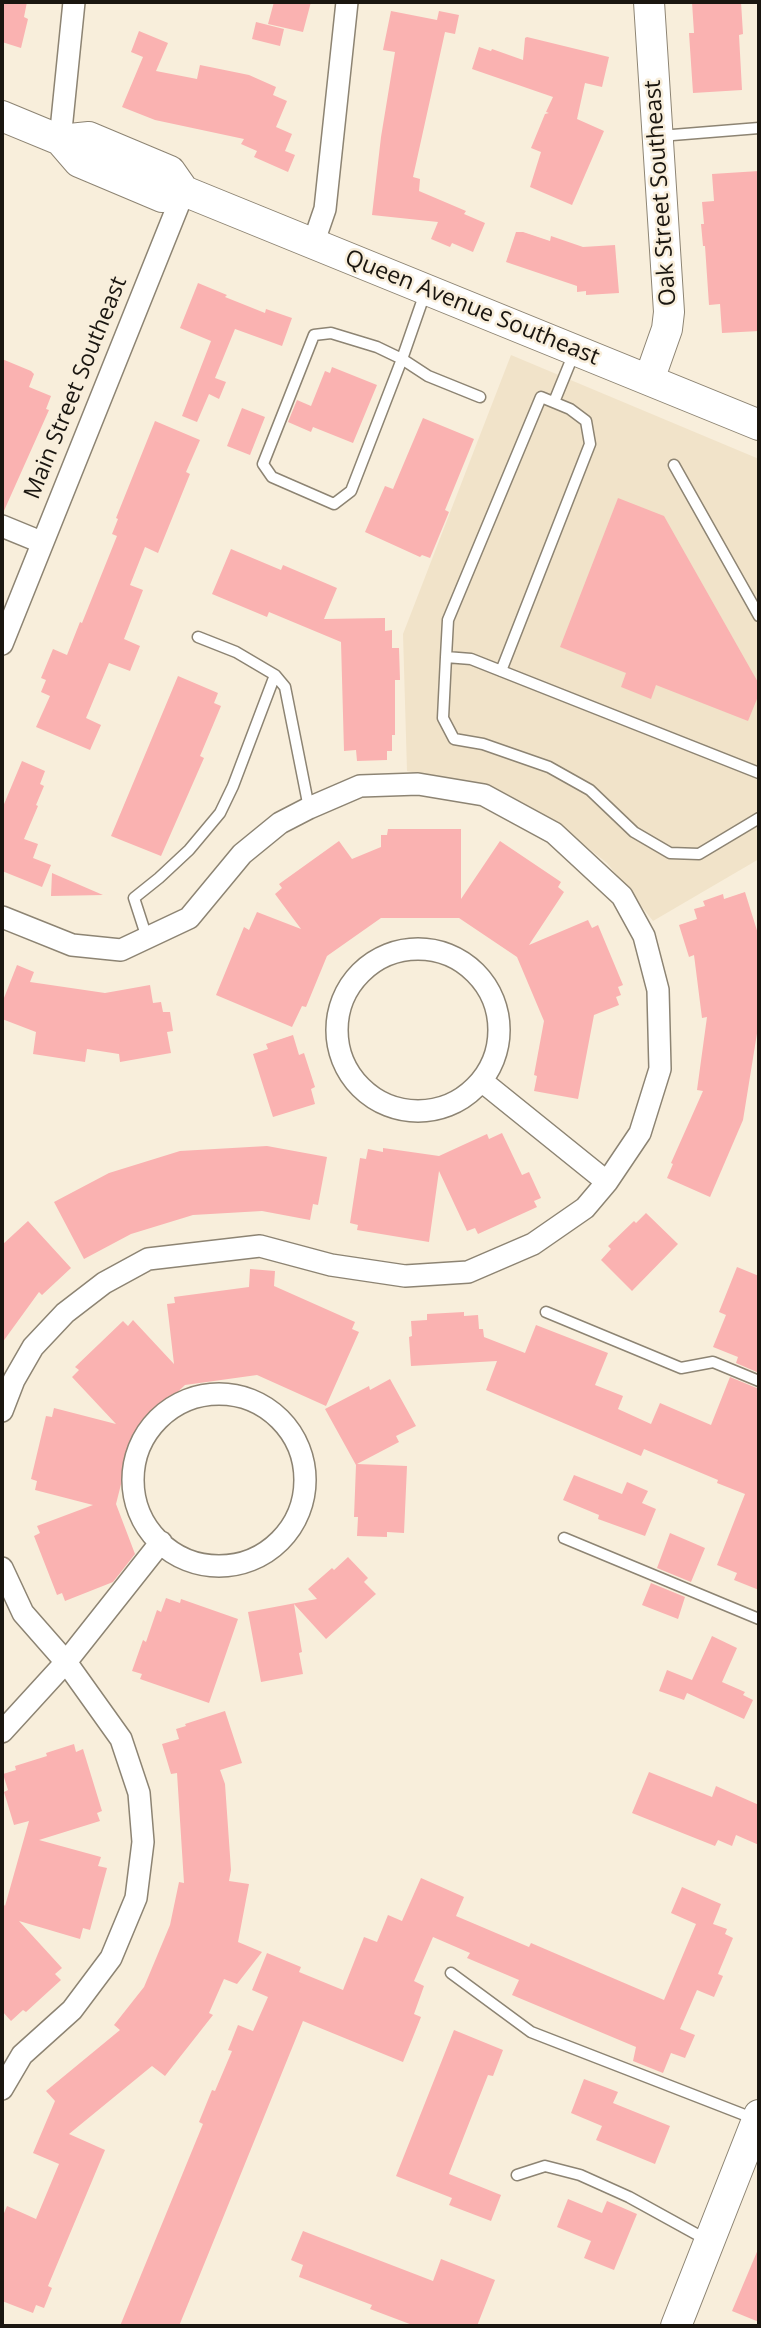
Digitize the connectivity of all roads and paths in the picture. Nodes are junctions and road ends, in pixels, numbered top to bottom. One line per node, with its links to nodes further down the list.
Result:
1 (74, 2): 7 (street)
2 (346, 2): 9 (street)
3 (649, 2): 6 (main road, Oak Street Southeast)
4 (2, 116): 7 (main road, Queen Avenue Southeast)
5 (759, 128): 6 (lane)
6 (657, 137): 13 (main road, Oak Street Southeast)
7 (60, 140): 8 (main road, Queen Avenue Southeast)
8 (184, 191): 9 (main road, Queen Avenue Southeast); 19 (street, Main Street Southeast)
9 (313, 244): 10 (main road, Queen Avenue Southeast)
10 (426, 290): 11 (main road, Queen Avenue Southeast); 12 (lane)
11 (575, 351): 13 (main road, Queen Avenue Southeast); 15 (lane)
12 (402, 359): 12 (lane); 14 (lane)
13 (649, 380): 16 (main road, Queen Avenue Southeast)
14 (480, 397)
15 (554, 402): 23 (lane); 24 (lane)
16 (759, 425)
17 (674, 465): 20 (lane)
18 (2, 526): 19 (street)
19 (41, 542): 22 (street, Main Street Southeast)
20 (759, 616)
21 (198, 637): 25 (lane)
22 (2, 644)
23 (446, 657): 24 (lane); 28 (lane)
24 (500, 670): 26 (lane)
25 (275, 675): 27 (lane); 30 (lane)
26 (759, 773)
27 (309, 808): 30 (street); 32 (street)
28 (759, 818)
29 (2, 917): 30 (street)
30 (147, 939)
31 (483, 1082): 31 (street); 32 (street)
32 (607, 1182): 35 (street)
33 (547, 1312): 34 (lane)
34 (759, 1381)
35 (2, 1411)
36 (564, 1538): 39 (lane)
37 (161, 1542): 37 (street); 40 (street)
38 (2, 1568): 40 (street)
39 (759, 1619)
40 (66, 1662): 41 (street); 43 (street)
41 (2, 1732)
42 (451, 1972): 44 (lane)
43 (2, 2089)
44 (758, 2118): 46 (main road)
45 (517, 2175): 46 (lane)
46 (710, 2241): 47 (main road)
47 (676, 2326)

